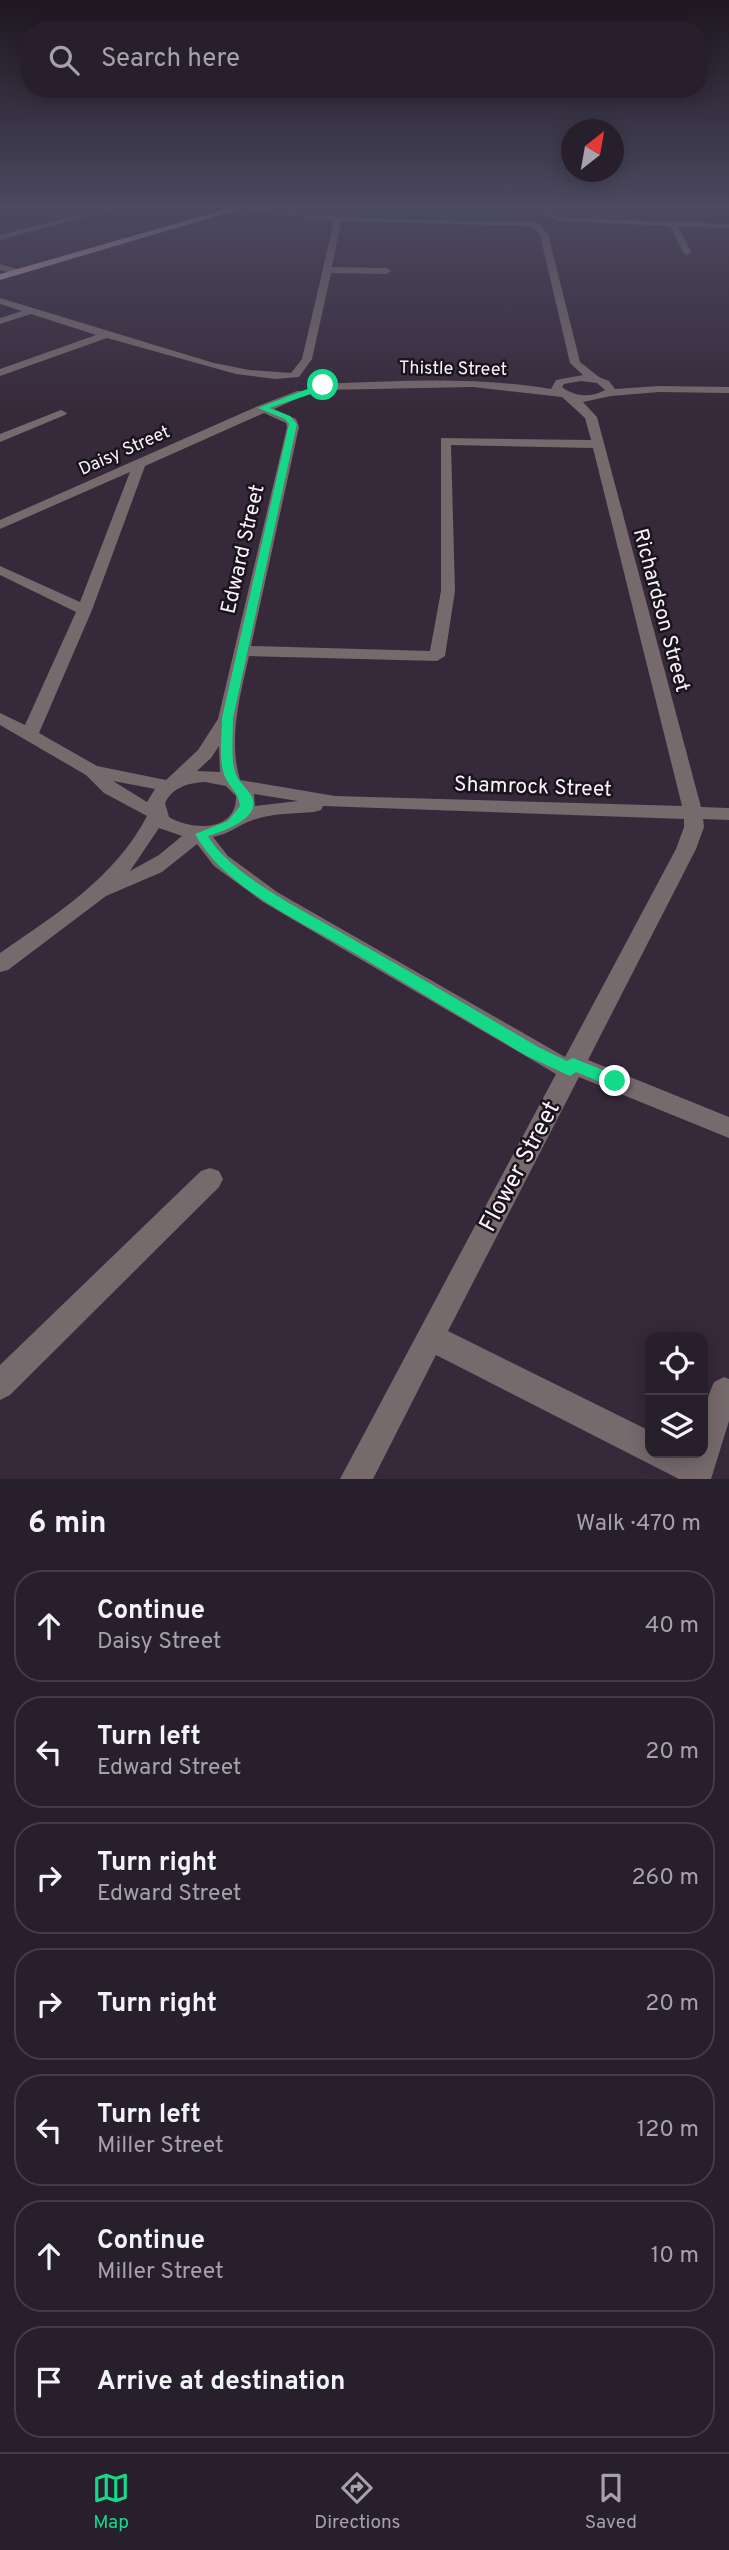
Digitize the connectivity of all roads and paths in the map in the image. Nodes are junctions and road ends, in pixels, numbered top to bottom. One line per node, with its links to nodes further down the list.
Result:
1 (325, 275): 8 (street)
2 (556, 275): 9 (street)
3 (0, 301): 4 (street)
4 (31, 311): 5 (street); 6 (street)
5 (0, 321)
6 (106, 335): 7 (street); 11 (street)
7 (150, 349): 12 (street); 14 (street)
8 (307, 359): 10 (street); 12 (street)
9 (575, 363): 15 (street); 16 (street)
10 (311, 371)
11 (0, 373)
12 (292, 376): 13 (street); 17 (street, Daisy Street)
13 (321, 383): 15 (street, Thistle Street); 19 (street, Daisy Street)
14 (262, 388)
15 (565, 388): 16 (street); 16 (street); 22 (street)
16 (602, 388): 18 (street); 22 (street)
17 (280, 389): 19 (street); 20 (street, Daisy Street)
18 (729, 390)
19 (301, 393): 20 (street, Daisy Street)
20 (262, 408): 25 (street, Daisy Street); 29 (street, Edward Street)
21 (61, 413): 23 (street)
22 (591, 417): 24 (street, Richardson Street)
23 (0, 438)
24 (597, 444): 29 (street); 38 (street, Richardson Street)
25 (141, 461): 26 (street, Daisy Street); 28 (street)
26 (0, 525)
27 (0, 570): 28 (street)
28 (84, 610): 32 (street)
29 (242, 651): 31 (street, Edward Street)
30 (0, 718): 32 (street)
31 (227, 718): 34 (street, Edward Street); 35 (street, Edward Street)
32 (29, 735): 33 (street)
33 (92, 771): 35 (street); 37 (street)
34 (235, 783): 35 (street); 36 (street, Shamrock Street); 40 (street)
35 (171, 785): 37 (street)
36 (335, 802): 38 (street, Shamrock Street); 40 (street, Shamrock Street)
37 (156, 813): 41 (street); 42 (street)
38 (694, 814): 39 (street, Shamrock Street); 44 (street, Flower Street)
39 (729, 814)
40 (241, 817): 41 (street)
41 (198, 834): 42 (street); 44 (street)
42 (99, 892): 43 (street)
43 (0, 964)
44 (571, 1067): 45 (street); 47 (street, Flower Street)
45 (729, 1128)
46 (210, 1179): 48 (street)
47 (430, 1337): 50 (street); 53 (street, Flower Street)
48 (0, 1385)
49 (724, 1392): 52 (street)
50 (645, 1444)
51 (670, 1458): 52 (street)
52 (696, 1475)
53 (356, 1479)

